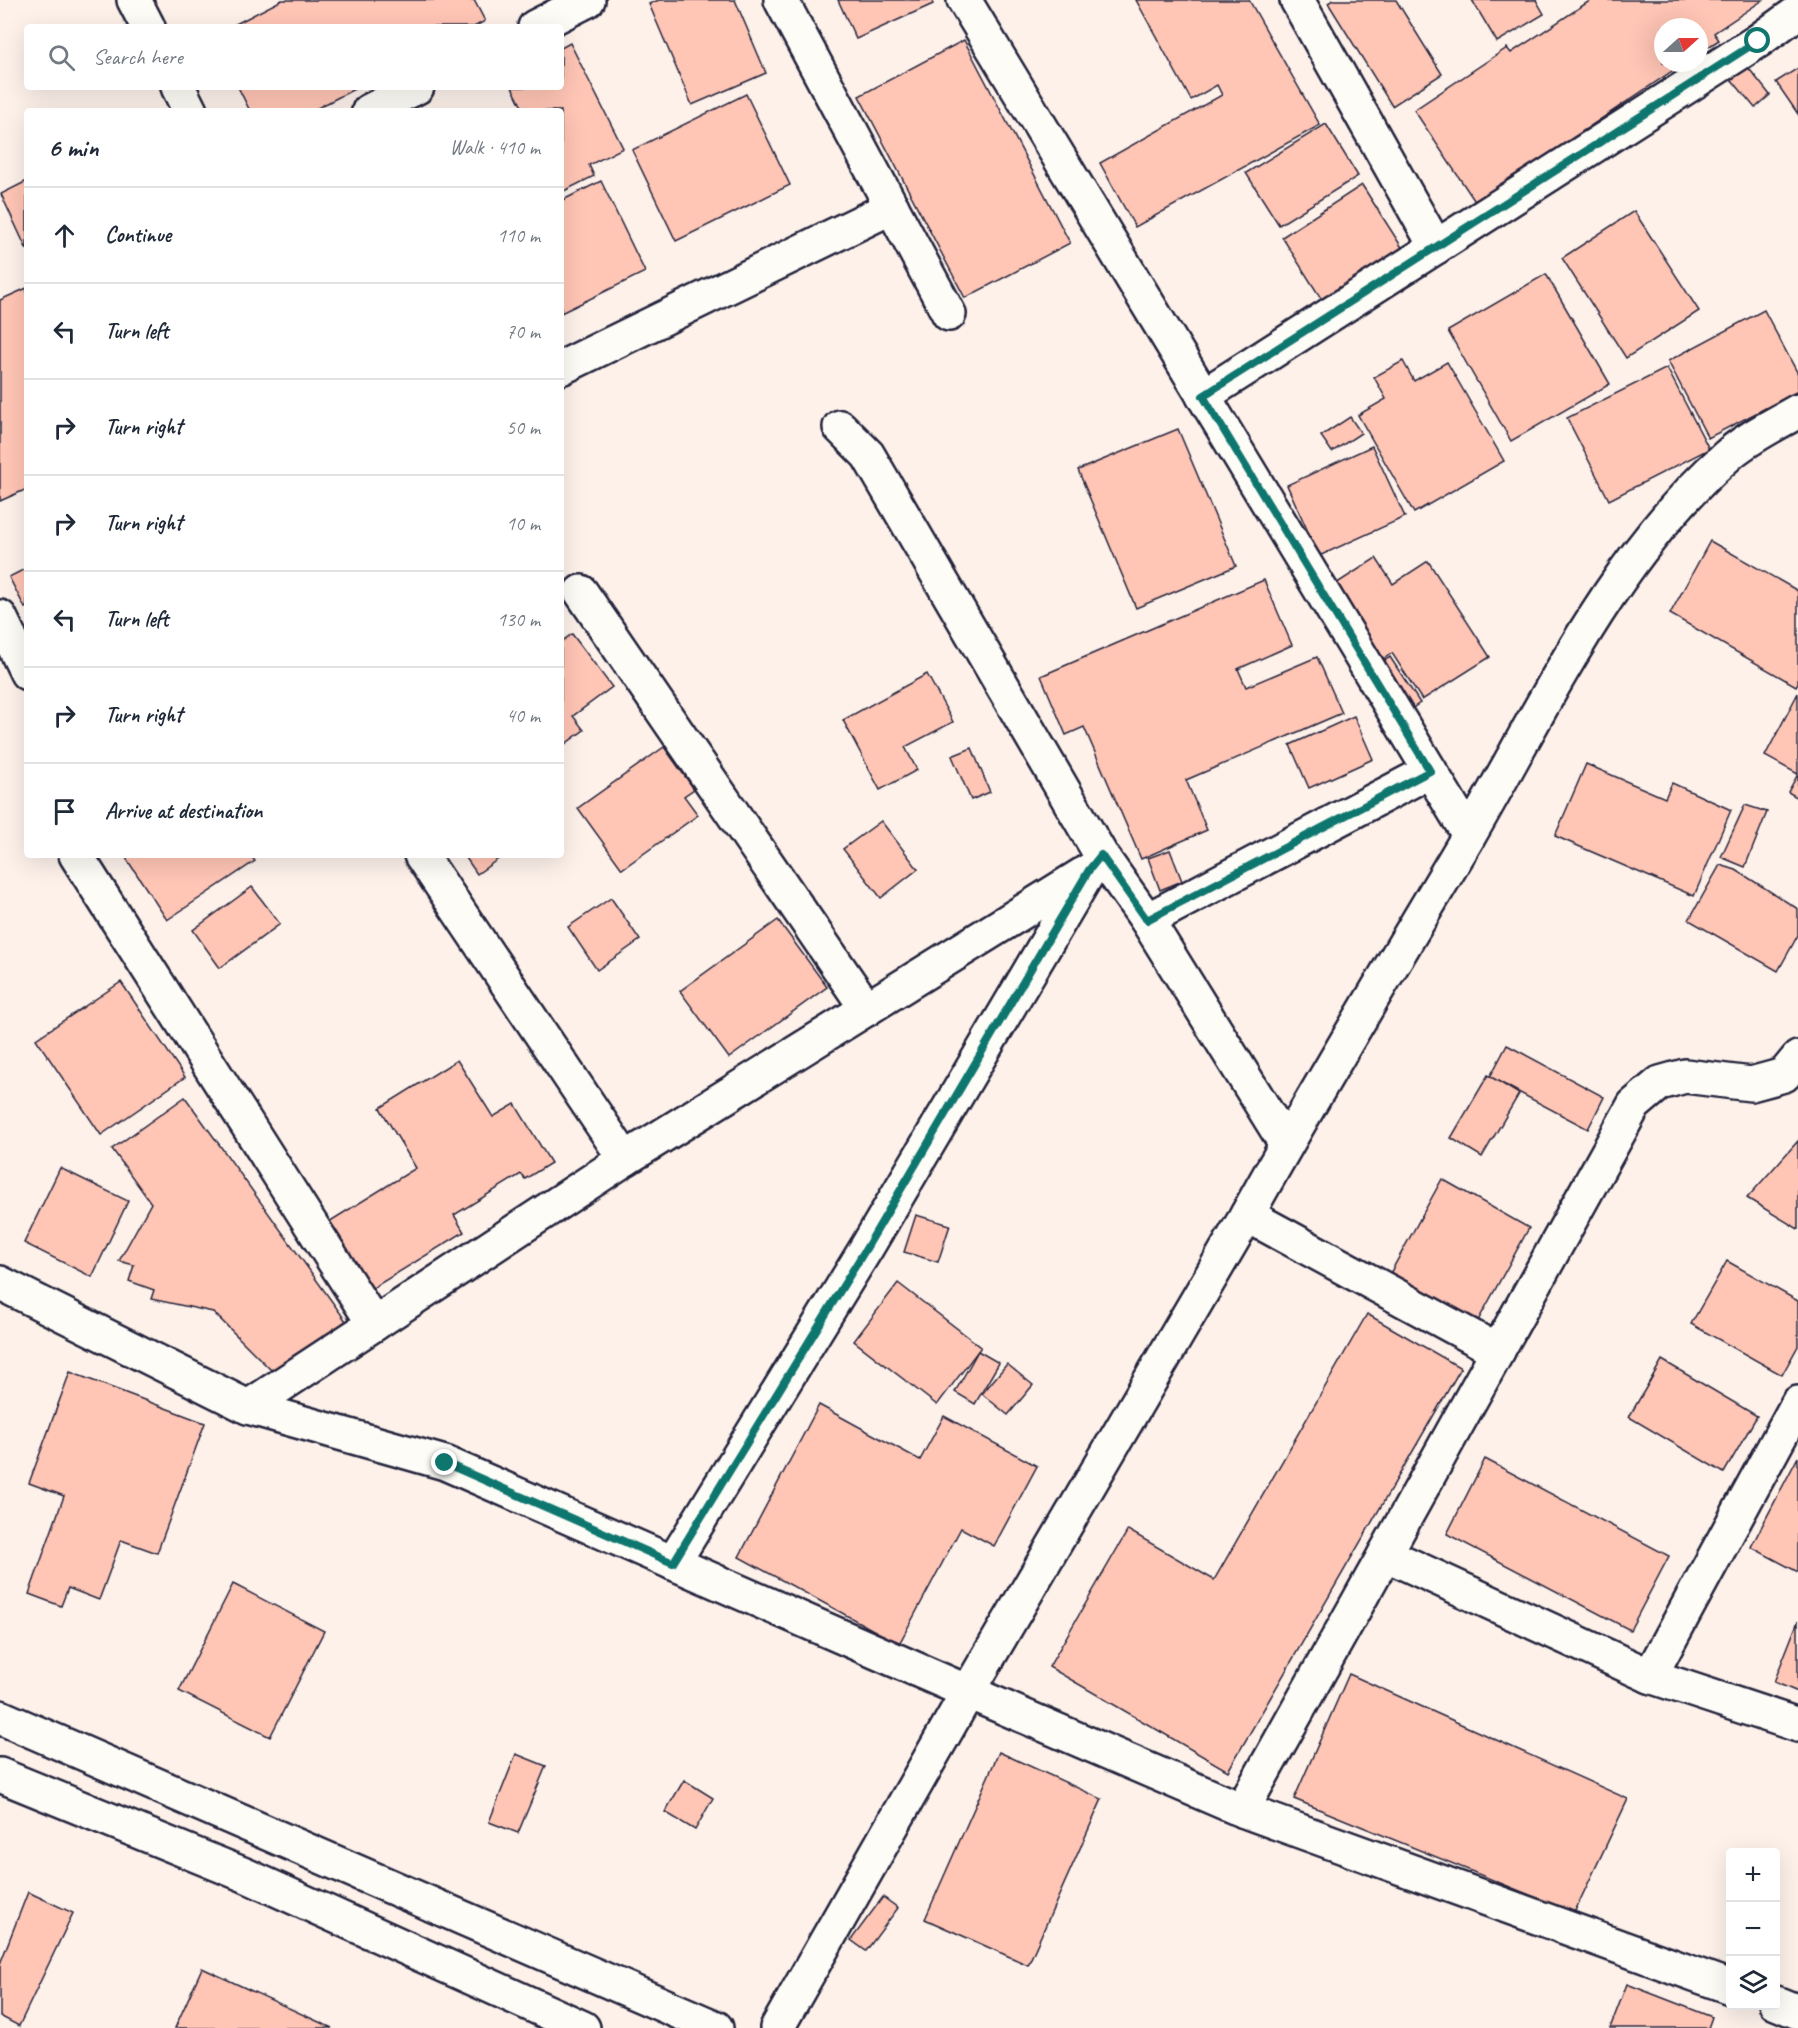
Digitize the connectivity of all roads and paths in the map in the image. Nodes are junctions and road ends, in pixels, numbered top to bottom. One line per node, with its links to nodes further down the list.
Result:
1 (134, 0): 7 (street)
2 (588, 0): 8 (street)
3 (781, 0): 13 (street)
4 (964, 0): 17 (street)
5 (1297, 0): 14 (street)
6 (1798, 12): 14 (street)
7 (146, 24)
8 (541, 24)
9 (180, 90): 11 (street)
10 (411, 90): 12 (street)
11 (188, 108)
12 (375, 108)
13 (892, 207): 15 (street); 16 (street)
14 (1436, 247): 17 (street)
15 (949, 314)
16 (564, 367)
17 (1203, 396): 23 (street)
18 (1798, 411): 24 (street)
19 (840, 427): 27 (street)
20 (581, 592): 29 (street)
21 (0, 617): 22 (street)
22 (24, 667)
23 (1430, 771): 24 (street); 28 (street)
24 (1469, 835): 31 (street)
25 (78, 858): 35 (street)
26 (423, 858): 32 (street)
27 (1095, 862): 28 (street); 29 (street); 40 (street)
28 (1147, 920): 31 (street)
29 (867, 1009): 32 (street)
30 (1798, 1058): 36 (street)
31 (1286, 1144): 33 (street)
32 (626, 1159): 35 (street)
33 (1247, 1215): 36 (street); 42 (street)
34 (0, 1283): 37 (street)
35 (374, 1324): 37 (street)
36 (1498, 1351): 39 (street)
37 (248, 1407): 40 (street)
38 (1795, 1417): 41 (street)
39 (1385, 1554): 41 (street); 46 (street)
40 (673, 1563): 42 (street)
41 (1650, 1676): 44 (street)
42 (968, 1692): 46 (street); 52 (street)
43 (0, 1717): 51 (street)
44 (1798, 1725)
45 (0, 1775): 50 (street)
46 (1242, 1810): 47 (street)
47 (1726, 1985)
48 (1780, 2005): 49 (street)
49 (1798, 2012)
50 (583, 2028)
51 (716, 2028)
52 (777, 2028)

